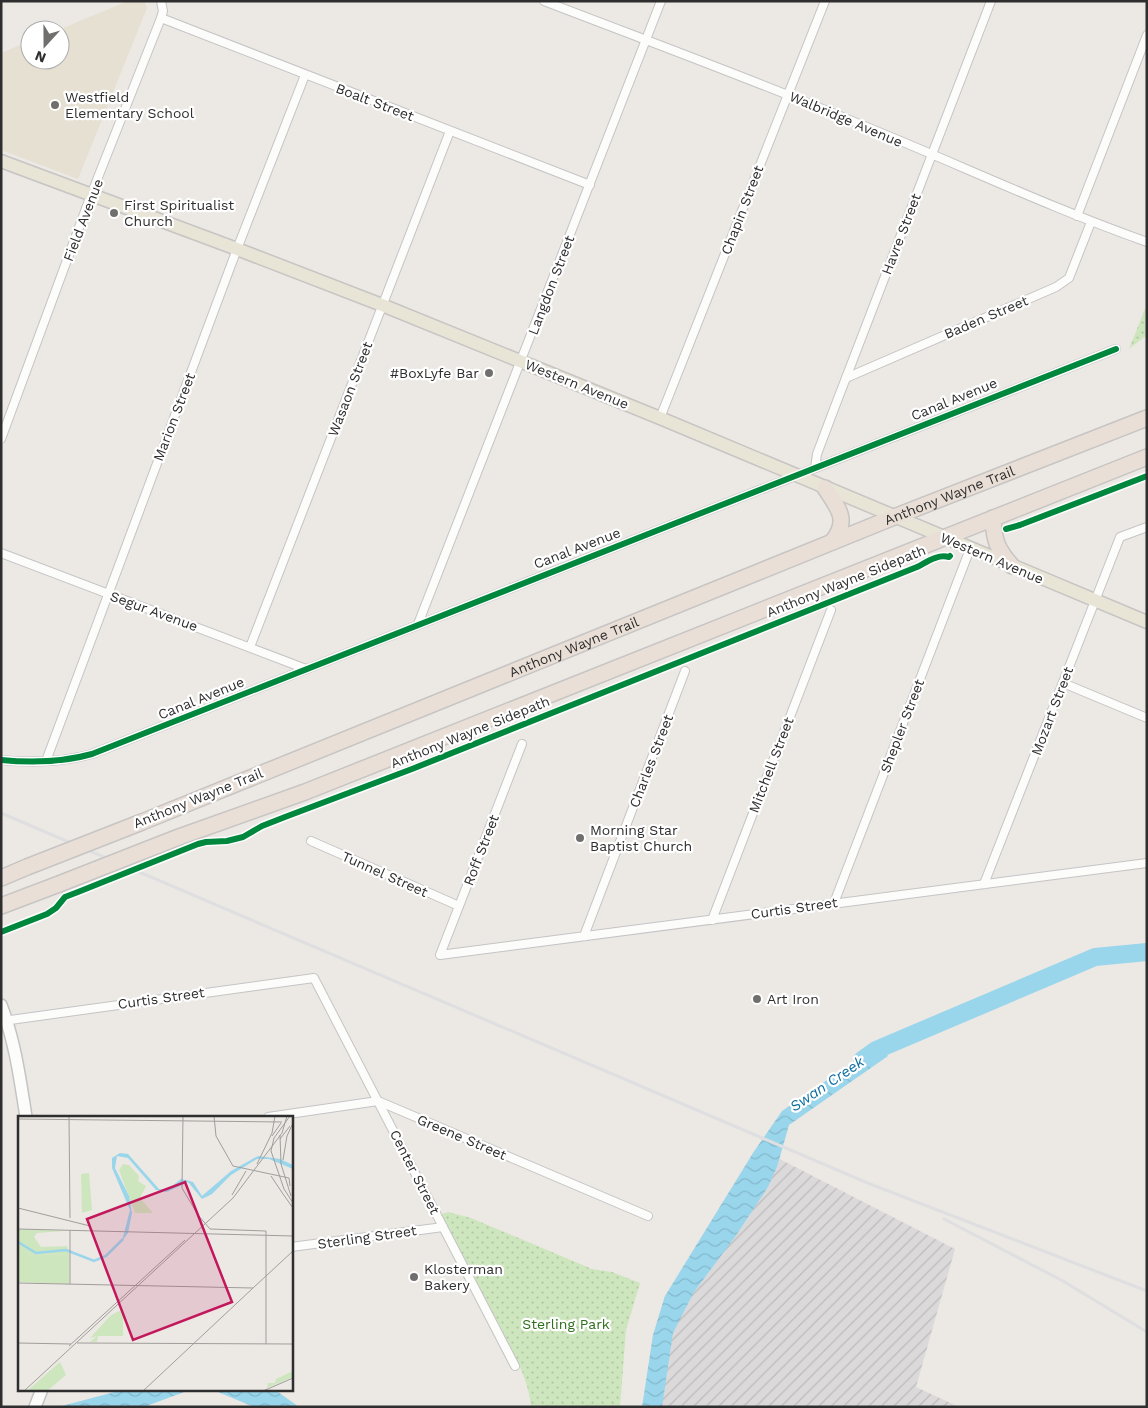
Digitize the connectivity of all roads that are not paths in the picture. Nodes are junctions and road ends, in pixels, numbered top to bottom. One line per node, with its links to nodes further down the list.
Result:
1 (161, 1): 6 (street, Field Avenue)
2 (544, 1): 8 (street, Walbridge Avenue)
3 (661, 1): 8 (street, Langdon Street)
4 (825, 1): 10 (street, Chapin Street)
5 (991, 1): 12 (street, Havre Street)
6 (161, 18): 9 (street, Boalt Street); 15 (street, Field Avenue)
7 (1147, 35): 16 (street)
8 (646, 40): 10 (street, Walbridge Avenue); 14 (street, Langdon Street)
9 (305, 75): 11 (street, Boalt Street); 19 (street, Marion Street)
10 (787, 94): 12 (street, Walbridge Avenue); 24 (street, Chapin Street)
11 (450, 131): 14 (street, Boalt Street); 20 (street, Wasaon Street)
12 (932, 155): 16 (street, Walbridge Avenue); 23 (street, Havre Street)
13 (1, 161): 15 (main road, Western Avenue)
14 (590, 185): 22 (street, Langdon Street)
15 (92, 195): 19 (main road, Western Avenue); 26 (street, Field Avenue)
16 (1077, 216): 17 (street, Walbridge Avenue)
17 (1092, 222): 18 (street, Walbridge Avenue); 23 (street, Baden Street)
18 (1147, 242)
19 (237, 249): 20 (main road, Western Avenue); 39 (street, Marion Street)
20 (382, 305): 22 (main road, Western Avenue); 44 (street, Wasaon Street)
21 (1116, 349): 28 (street, Canal Avenue)
22 (521, 362): 24 (main road, Western Avenue); 43 (street, Langdon Street)
23 (846, 378): 28 (street, Havre Street)
24 (660, 418): 29 (main road, Western Avenue)
25 (1147, 418): 31 (highway, Anthony Wayne Trail)
26 (1, 439)
27 (1147, 457): 32 (highway, Anthony Wayne Trail)
28 (815, 468): 29 (street, Canal Avenue)
29 (796, 475): 30 (main road, Western Avenue); 43 (street, Canal Avenue)
30 (825, 488): 31 (main road, Western Avenue); 35 (highway)
31 (894, 517): 34 (main road, Western Avenue); 35 (highway, Anthony Wayne Trail)
32 (993, 518): 34 (highway, Anthony Wayne Trail); 38 (highway)
33 (1146, 527): 40 (street, Mozart Street)
34 (943, 537): 36 (main road, Western Avenue); 57 (highway, Anthony Wayne Trail, bridge)
35 (832, 542): 54 (highway, Anthony Wayne Trail, bridge)
36 (970, 549): 38 (main road, Western Avenue); 56 (street, Shepler Street)
37 (1, 553): 39 (street, Segur Avenue)
38 (1012, 566): 40 (main road, Western Avenue)
39 (107, 594): 44 (street, Segur Avenue); 51 (street, Marion Street)
40 (1095, 600): 42 (main road, Western Avenue); 47 (street, Mozart Street)
41 (831, 610): 59 (street, Mitchell Street)
42 (1147, 622)
43 (418, 624): 45 (street, Canal Avenue)
44 (250, 647): 45 (street, Segur Avenue)
45 (306, 669): 51 (street, Canal Avenue)
46 (685, 671): 60 (street, Charles Street)
47 (1063, 683): 48 (street); 55 (street, Mozart Street)
48 (1147, 718)
49 (522, 744): 58 (street, Roff Street)
50 (1, 760): 51 (street, Canal Avenue)
51 (46, 761)
52 (311, 842): 58 (street, Tunnel Street)
53 (1147, 863): 55 (street, Curtis Street)
54 (1, 878)
55 (984, 884): 56 (street, Curtis Street)
56 (834, 903): 59 (street, Curtis Street)
57 (1, 906)
58 (459, 906): 61 (street, Roff Street)
59 (712, 920): 60 (street, Curtis Street)
60 (584, 936): 61 (street, Curtis Street)
61 (440, 955)
62 (314, 978): 64 (street, Curtis Street); 65 (street, Center Street)
63 (1, 1006): 64 (street)
64 (4, 1020): 66 (street)
65 (378, 1101): 67 (street); 68 (street, Greene Street); 69 (street, Center Street)
66 (26, 1116)
67 (275, 1116)
68 (648, 1216)
69 (443, 1227): 70 (street, Sterling Street); 71 (street, Center Street)
70 (292, 1247)
71 (515, 1366)

